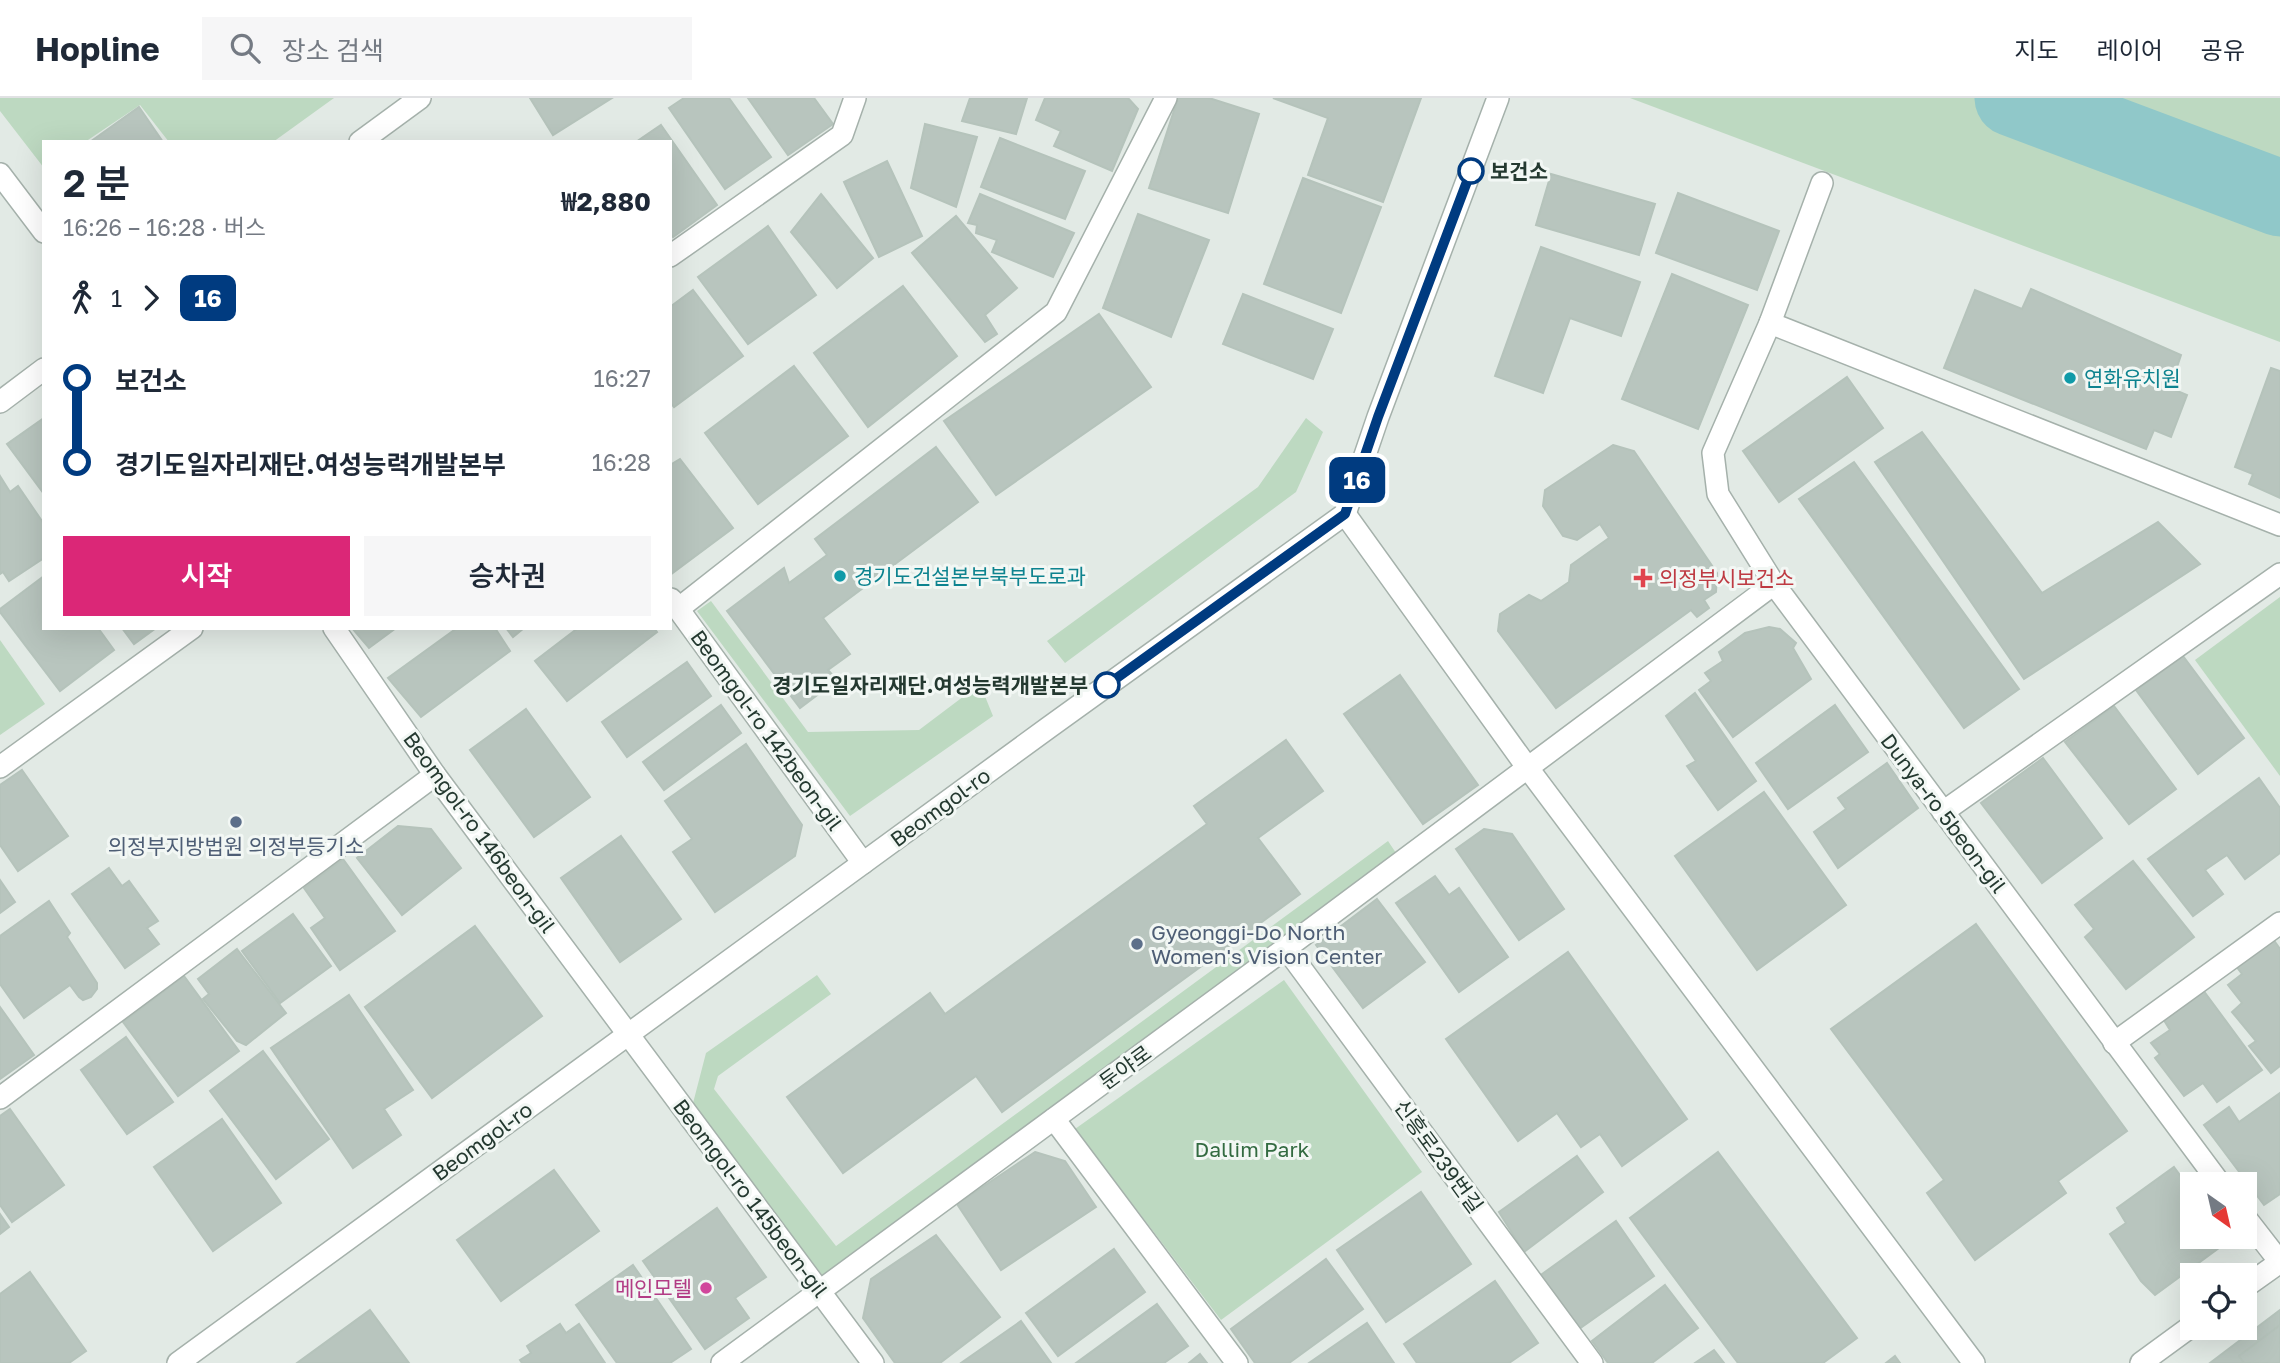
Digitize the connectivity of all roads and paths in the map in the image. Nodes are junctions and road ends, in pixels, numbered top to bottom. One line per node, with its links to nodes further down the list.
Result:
1 (420, 98): 5 (street)
2 (855, 98): 9 (street)
3 (1166, 98): 17 (street)
4 (1498, 98): 13 (street)
5 (363, 140)
6 (0, 174): 8 (street)
7 (1822, 183): 10 (street, Dunya-ro 5beon-gil)
8 (42, 229)
9 (672, 255)
10 (1770, 323): 14 (street); 16 (street, Dunya-ro 5beon-gil)
11 (42, 370): 12 (street)
12 (0, 402)
13 (1345, 514): 21 (street); 24 (street, Beomgol-ro)
14 (2280, 525)
15 (2280, 574): 23 (street)
16 (1774, 584): 21 (street); 23 (street, Dunya-ro 5beon-gil)
17 (674, 603): 24 (street, Beomgol-ro 142beon-gil)
18 (189, 630): 20 (street)
19 (335, 630): 22 (street, Beomgol-ro 146beon-gil)
20 (0, 767)
21 (1527, 767): 26 (street, 둔야로); 42 (street)
22 (435, 775): 27 (street, Beomgol-ro 146beon-gil); 29 (street)
23 (1943, 812): 28 (street, Dunya-ro 5beon-gil)
24 (863, 863): 27 (street, Beomgol-ro)
25 (2280, 923): 28 (street)
26 (1286, 948): 30 (street, 둔야로); 41 (street, 신흥로239번길)
27 (629, 1034): 35 (street, Beomgol-ro 145beon-gil); 37 (street, Beomgol-ro)
28 (2114, 1043): 31 (street, Dunya-ro 5beon-gil)
29 (0, 1098)
30 (1054, 1119): 35 (street, 둔야로); 40 (street)
31 (2211, 1172)
32 (2258, 1234): 33 (street)
33 (2280, 1262): 34 (street)
34 (2257, 1278)
35 (820, 1291): 38 (street, 둔야로); 39 (street, Beomgol-ro 145beon-gil)
36 (2180, 1334): 43 (street)
37 (178, 1363)
38 (722, 1363)
39 (873, 1363)
40 (1237, 1363)
41 (1592, 1363)
42 (1974, 1363)
43 (2141, 1363)

